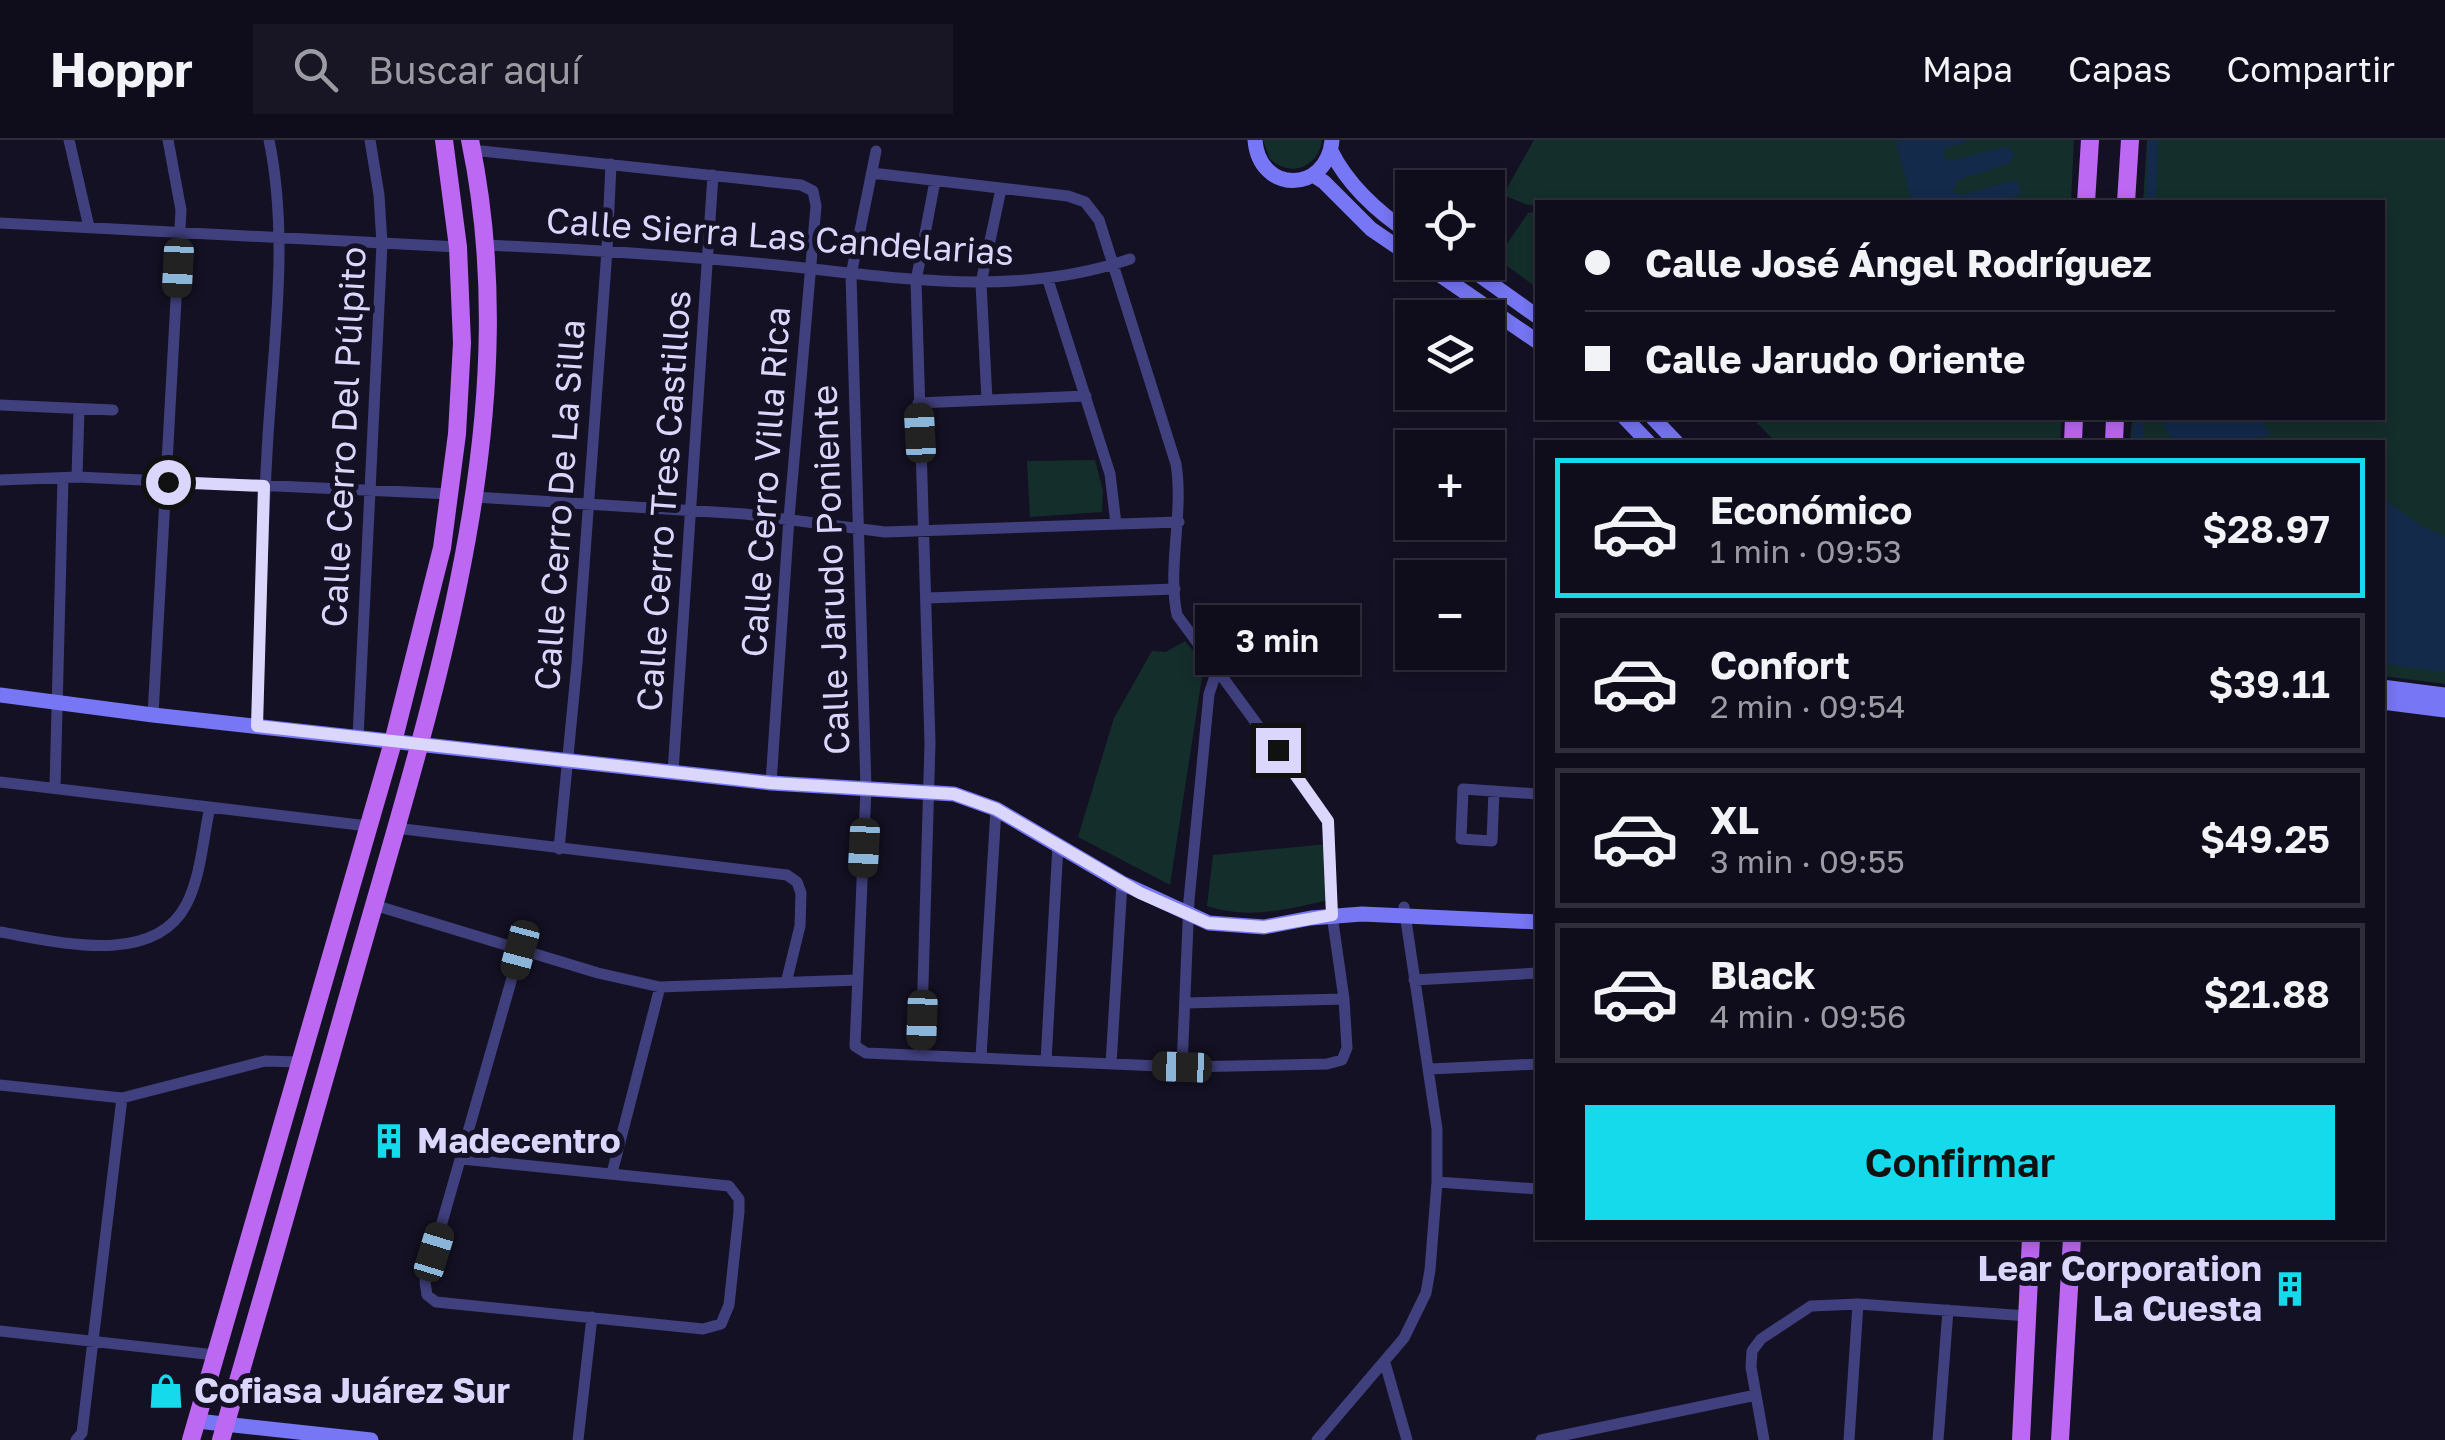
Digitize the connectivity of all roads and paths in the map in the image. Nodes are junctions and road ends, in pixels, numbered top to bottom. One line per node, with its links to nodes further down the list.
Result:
1 (69, 140): 22 (street)
2 (168, 140): 23 (street)
3 (269, 140): 24 (street)
4 (370, 140): 25 (street, Calle Cerro Del Púlpito)
5 (444, 140): 28 (main road)
6 (2090, 140): 18 (main road)
7 (1252, 141): 15 (street)
8 (2128, 143): 19 (main road)
9 (471, 145): 12 (street); 26 (main road)
10 (1331, 145): 15 (street); 20 (street)
11 (876, 152): 13 (street, Calle Jarudo Poniente)
12 (611, 164): 14 (street); 29 (street, Calle Cerro De La Silla)
13 (872, 173): 16 (street); 34 (street, Calle Jarudo Poniente)
14 (713, 175): 30 (street, Calle Cerro Tres Castillos); 33 (street, Calle Cerro Villa Rica)
15 (1313, 175): 27 (street)
16 (935, 181): 17 (street); 38 (street)
17 (1001, 189): 32 (street); 39 (street)
18 (2086, 200)
19 (2126, 200)
20 (1395, 221)
21 (0, 223): 22 (street)
22 (89, 227): 23 (street)
23 (180, 232): 24 (street); 52 (street)
24 (280, 240): 25 (street); 53 (street)
25 (382, 244): 28 (street); 54 (street, Calle Cerro Del Púlpito)
26 (483, 245): 29 (street, Calle Sierra Las Candelarias); 56 (main road)
27 (1395, 245)
28 (458, 247): 55 (main road)
29 (608, 250): 30 (street, Calle Sierra Las Candelarias); 57 (street, Calle Cerro De La Silla)
30 (708, 258): 33 (street, Calle Sierra Las Candelarias); 58 (street, Calle Cerro Tres Castillos)
31 (1130, 259): 32 (street, Calle Sierra Las Candelarias)
32 (1113, 265): 35 (street, Calle Sierra Las Candelarias); 60 (street)
33 (810, 268): 34 (street, Calle Sierra Las Candelarias); 59 (street, Calle Cerro Villa Rica)
34 (850, 275): 38 (street, Calle Sierra Las Candelarias); 62 (street, Calle Jarudo Poniente)
35 (1048, 280): 39 (street, Calle Sierra Las Candelarias); 42 (street)
36 (1447, 280): 41 (street)
37 (1486, 280): 40 (street)
38 (916, 281): 39 (street, Calle Sierra Las Candelarias); 44 (street)
39 (980, 284): 43 (street)
40 (1535, 316)
41 (1535, 340)
42 (1086, 396): 43 (street); 61 (street)
43 (987, 400): 44 (street)
44 (918, 403): 63 (street)
45 (0, 406): 46 (street)
46 (79, 410): 47 (street); 50 (street)
47 (113, 410)
48 (1627, 420): 49 (street)
49 (1646, 440)
50 (70, 478): 51 (street); 52 (street); 71 (street)
51 (0, 480)
52 (168, 482): 53 (street); 73 (street)
53 (264, 486): 54 (street); 74 (street)
54 (369, 490): 55 (street); 75 (street, Calle Cerro Del Púlpito)
55 (451, 494): 76 (main road)
56 (475, 497): 57 (street); 77 (main road)
57 (587, 504): 58 (street); 78 (street, Calle Cerro De La Silla)
58 (688, 510): 59 (street); 79 (street, Calle Cerro Tres Castillos)
59 (789, 518): 62 (street); 81 (street, Calle Cerro Villa Rica)
60 (1179, 522): 61 (street); 64 (street)
61 (1116, 524): 63 (street)
62 (860, 530): 63 (street); 83 (street, Calle Jarudo Poniente)
63 (924, 531): 65 (street)
64 (1174, 589): 65 (street); 66 (street)
65 (927, 598): 84 (street)
66 (1218, 668): 96 (street); 97 (street)
67 (2385, 687): 69 (street)
68 (2, 694): 71 (street)
69 (2445, 694)
70 (2385, 702): 72 (street)
71 (58, 704): 73 (street); 82 (street)
72 (2445, 710)
73 (153, 716): 74 (street)
74 (257, 726): 75 (street)
75 (358, 738): 76 (street)
76 (393, 742): 77 (street); 89 (main road)
77 (419, 744): 78 (street); 90 (main road)
78 (568, 760): 79 (street); 92 (street, Calle Cerro De La Silla)
79 (674, 772): 81 (street)
80 (0, 782): 82 (street)
81 (771, 783): 83 (street)
82 (55, 787): 87 (street)
83 (866, 789): 84 (street); 102 (street, Calle Jarudo Poniente)
84 (930, 791): 88 (street); 108 (street)
85 (1494, 791): 85 (street); 86 (street)
86 (1535, 794)
87 (210, 808): 89 (street); 99 (street)
88 (996, 809): 91 (street); 109 (street)
89 (368, 826): 111 (main road)
90 (395, 828): 92 (street); 94 (main road)
91 (1058, 845): 93 (street); 110 (street)
92 (558, 848): 104 (street)
93 (1122, 883): 97 (street); 112 (street)
94 (374, 906): 100 (street); 134 (main road)
95 (1405, 912): 96 (street); 98 (street); 103 (street)
96 (1332, 915): 97 (street); 106 (street)
97 (1188, 916): 107 (street)
98 (1535, 922)
99 (0, 932)
100 (520, 950): 105 (street); 118 (street)
101 (1535, 973): 103 (street)
102 (857, 980): 104 (street); 108 (street, Calle Jarudo Poniente)
103 (1414, 980): 115 (street)
104 (786, 983): 105 (street)
105 (660, 987): 119 (street)
106 (1344, 999): 107 (street); 114 (street)
107 (1186, 1003): 114 (street)
108 (921, 1054): 109 (street)
109 (981, 1057): 110 (street)
110 (1046, 1061): 112 (street)
111 (299, 1062): 117 (street); 130 (main road)
112 (1110, 1064): 114 (street)
113 (1535, 1064): 115 (street)
114 (1182, 1067)
115 (1430, 1070): 120 (street)
116 (0, 1084): 117 (street)
117 (122, 1098): 129 (street)
118 (462, 1159): 119 (street); 127 (street)
119 (612, 1173): 127 (street)
120 (1437, 1182): 121 (street); 131 (street)
121 (1535, 1189)
122 (2032, 1240): 126 (main road)
123 (2072, 1240): 147 (main road)
124 (1858, 1304): 125 (street); 132 (street); 144 (street)
125 (1948, 1310): 126 (street); 145 (street)
126 (2028, 1316): 146 (main road)
127 (592, 1317): 139 (street)
128 (0, 1331): 129 (street)
129 (94, 1343): 130 (street); 135 (street)
130 (215, 1355): 133 (main road)
131 (1385, 1363): 140 (street); 141 (street)
132 (1756, 1394): 142 (street); 143 (street)
133 (198, 1421): 134 (street); 136 (main road)
134 (223, 1432): 137 (street)
135 (76, 1440)
136 (192, 1440)
137 (361, 1440): 138 (street)
138 (371, 1440)
139 (578, 1440)
140 (1317, 1440)
141 (1406, 1440)
142 (1541, 1440)
143 (1764, 1440)
144 (1848, 1440)
145 (1938, 1440)
146 (2021, 1440)
147 (2060, 1440)

